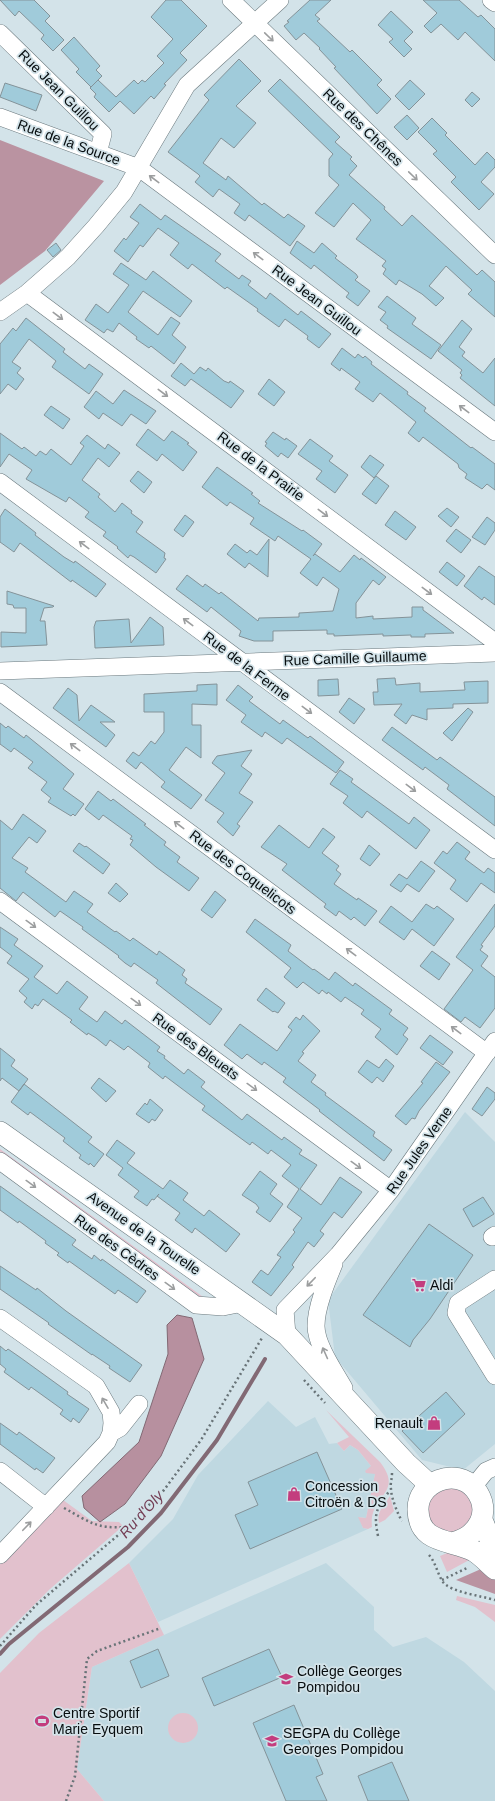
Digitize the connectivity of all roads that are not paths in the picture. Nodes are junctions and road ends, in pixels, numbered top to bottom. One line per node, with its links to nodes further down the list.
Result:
1 (230, 0): 5 (street, Rue des Chênes)
2 (280, 0): 5 (street)
3 (491, 0): 4 (street)
4 (495, 4)
5 (255, 23): 9 (street); 10 (street, Rue des Chênes, one-way to 10)
6 (0, 32): 8 (street, Rue Jean Guillou)
7 (0, 117): 8 (street, Rue de la Source)
8 (98, 154): 9 (street, Rue de la Source)
9 (139, 168): 11 (street); 13 (street, Rue Jean Guillou, one-way to 9)
10 (495, 255)
11 (27, 292): 12 (street); 15 (street, Rue de la Prairie, one-way to 15)
12 (0, 312)
13 (495, 432)
14 (0, 482): 17 (street, Rue de la Ferme, one-way to 14)
15 (495, 642)
16 (495, 653): 17 (street, Rue Camille Guillaume)
17 (242, 662): 18 (street, Rue Camille Guillaume); 20 (street, Rue de la Ferme, one-way to 20)
18 (0, 671)
19 (0, 692): 22 (street, Rue des Coquelicots, one-way to 19)
20 (495, 850)
21 (0, 901): 25 (street, Rue des Bleuets, one-way to 25)
22 (491, 1047): 25 (street, Rue Jules Verne)
23 (0, 1132): 28 (main road, Avenue de la Tourelle)
24 (0, 1161): 29 (street, Rue des Cèdres, one-way to 29)
25 (391, 1190): 26 (street, Rue Jules Verne)
26 (338, 1254): 30 (street, Rue Jules Verne, one-way to 30); 35 (street, Rue Jules Verne, one-way to 26)
27 (495, 1279): 33 (street)
28 (219, 1286): 29 (main road, Avenue de la Tourelle); 30 (street)
29 (243, 1303): 32 (main road, Avenue de la Tourelle)
30 (285, 1310): 32 (street)
31 (0, 1318): 36 (street, one-way to 31)
32 (287, 1335): 35 (main road, Avenue de la Tourelle)
33 (495, 1376)
34 (139, 1404): 36 (street)
35 (358, 1412): 39 (main road, Avenue de la Tourelle)
36 (111, 1433): 41 (street)
37 (495, 1467): 40 (street)
38 (0, 1471): 41 (street)
39 (430, 1485): 40 (main road); 43 (main road)
40 (473, 1487): 42 (main road)
41 (49, 1504): 45 (street, one-way to 41)
42 (482, 1520): 43 (main road); 44 (main road)
43 (452, 1543): 46 (main road)
44 (495, 1548)
45 (0, 1554)
46 (495, 1569)

